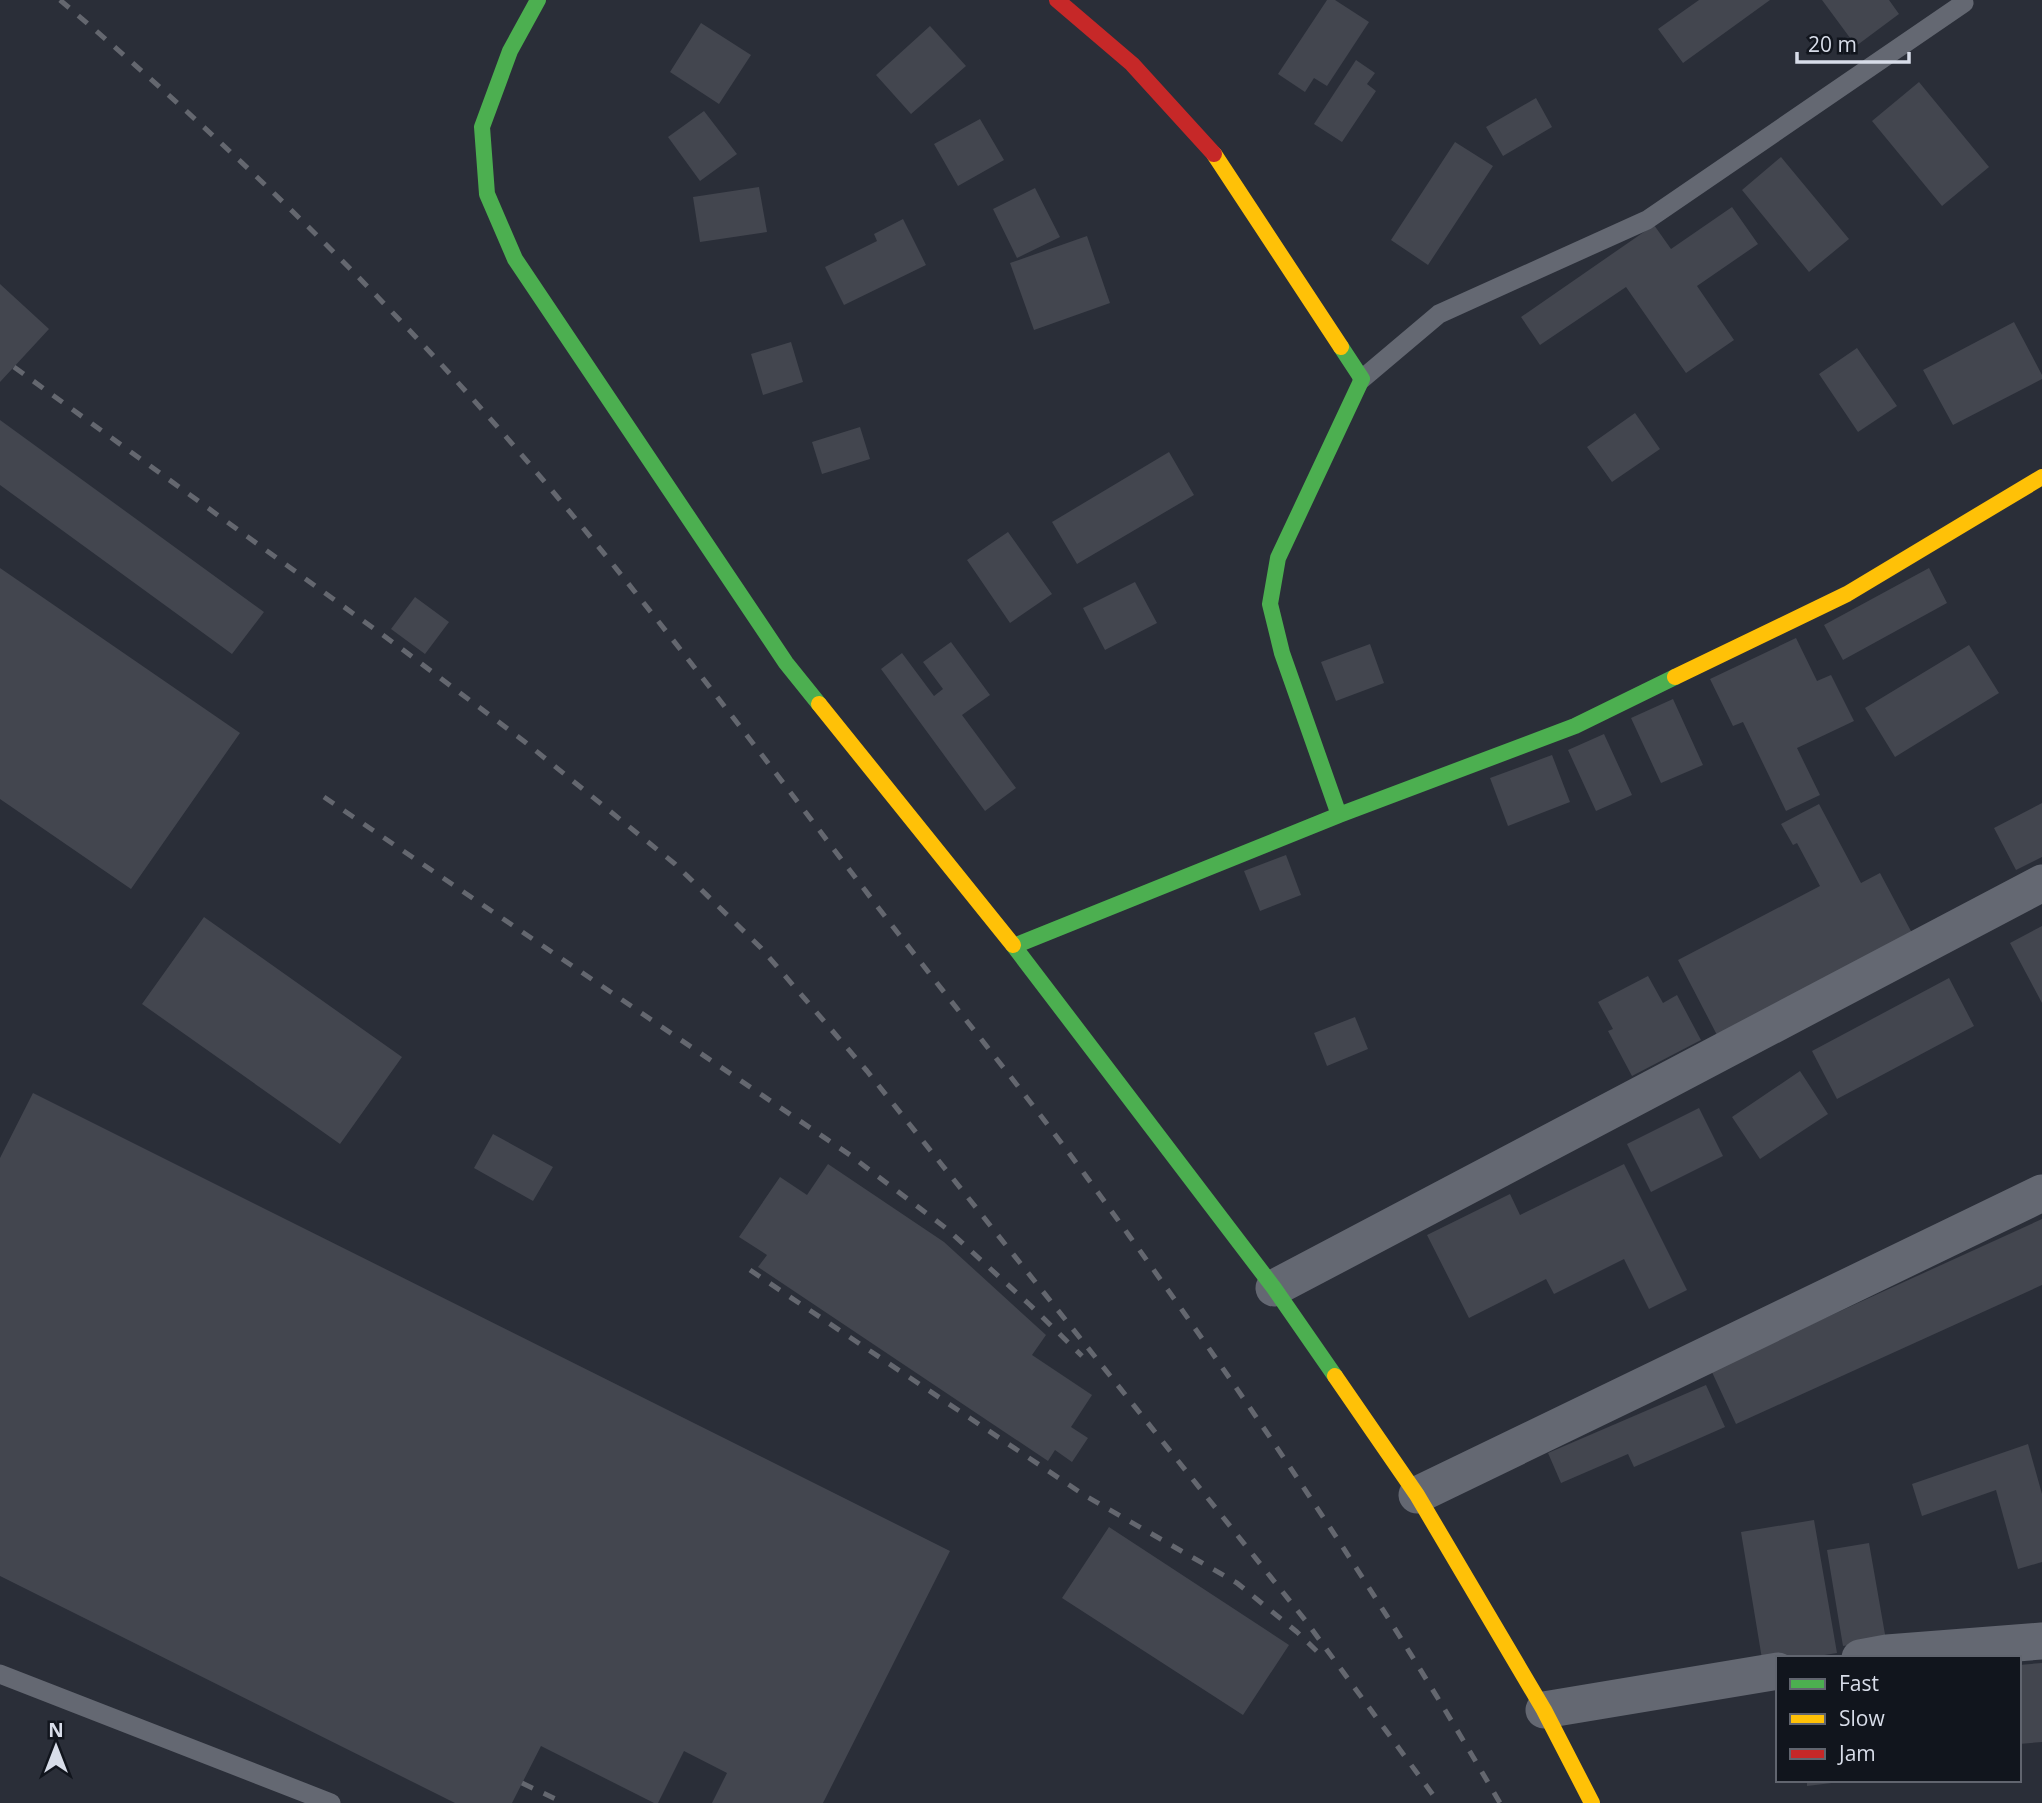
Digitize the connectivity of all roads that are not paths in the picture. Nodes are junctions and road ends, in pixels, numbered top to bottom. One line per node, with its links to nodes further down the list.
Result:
1 (538, 0): 8 (street)
2 (1057, 0): 4 (street)
3 (1965, 3): 4 (lane)
4 (1362, 379): 6 (street)
5 (2042, 477): 6 (street)
6 (1339, 814): 8 (street)
7 (2042, 883): 10 (street)
8 (1014, 946): 10 (street)
9 (2042, 1193): 11 (street)
10 (1274, 1288): 11 (street)
11 (1417, 1495): 16 (street)
12 (2042, 1641): 13 (street)
13 (1871, 1656)
14 (1776, 1671): 16 (street)
15 (0, 1674): 17 (lane)
16 (1544, 1710): 18 (street)
17 (331, 1803)
18 (1592, 1803)

